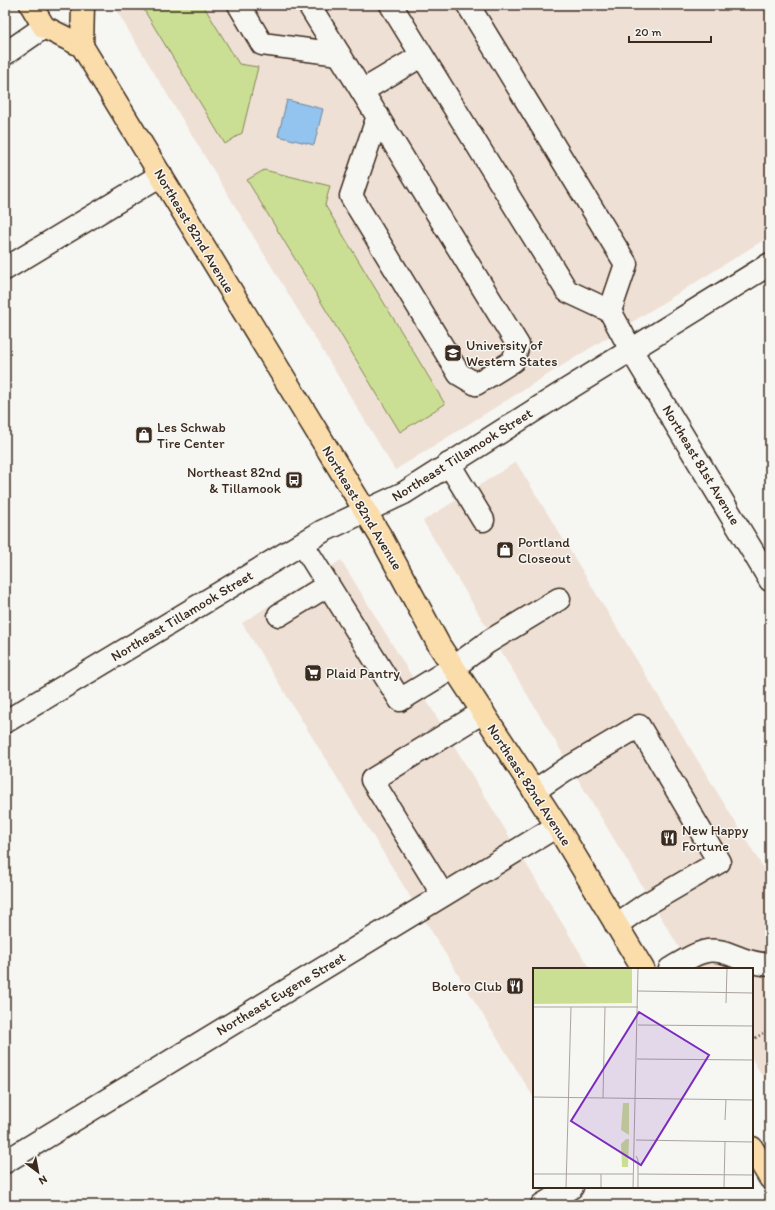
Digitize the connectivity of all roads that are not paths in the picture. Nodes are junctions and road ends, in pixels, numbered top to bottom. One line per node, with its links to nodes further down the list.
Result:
1 (31, 5): 7 (main road)
2 (82, 5): 8 (main road)
3 (238, 5): 10 (street)
4 (309, 5): 10 (street)
5 (391, 5): 11 (street)
6 (468, 5): 17 (street)
7 (44, 27): 8 (main road); 9 (street)
8 (82, 46): 14 (main road, Northeast 82nd Avenue)
9 (5, 54)
10 (339, 54): 12 (street)
11 (421, 56): 12 (street); 17 (street)
12 (362, 91): 13 (street)
13 (378, 116): 13 (street)
14 (161, 175): 15 (street); 20 (main road, Northeast 82nd Avenue)
15 (7, 264)
16 (770, 264): 18 (street, Northeast Tillamook Street)
17 (610, 311): 18 (street, Northeast 81st Avenue)
18 (631, 350): 19 (street, Northeast Tillamook Street); 23 (street, Northeast 81st Avenue)
19 (449, 464): 20 (street, Northeast Tillamook Street); 21 (street)
20 (365, 511): 22 (street, Northeast Tillamook Street); 27 (main road, Northeast 82nd Avenue)
21 (483, 520)
22 (302, 543): 24 (street); 29 (street, Northeast Tillamook Street)
23 (770, 580)
24 (328, 585): 26 (street); 27 (street)
25 (559, 599): 27 (street)
26 (278, 616)
27 (454, 667): 28 (main road, Northeast 82nd Avenue)
28 (482, 712): 30 (main road, Northeast 82nd Avenue); 32 (street)
29 (5, 722)
30 (534, 791): 31 (main road, Northeast 82nd Avenue); 33 (street)
31 (556, 826): 32 (street, Northeast Eugene Street); 33 (main road, Northeast 82nd Avenue)
32 (443, 895): 38 (street, Northeast Eugene Street)
33 (616, 925): 35 (main road, Northeast 82nd Avenue)
34 (770, 965): 36 (street)
35 (642, 968)
36 (672, 968)
37 (753, 1150): 39 (main road)
38 (5, 1162)
39 (770, 1178)
40 (570, 1188): 41 (street)
41 (542, 1205)

